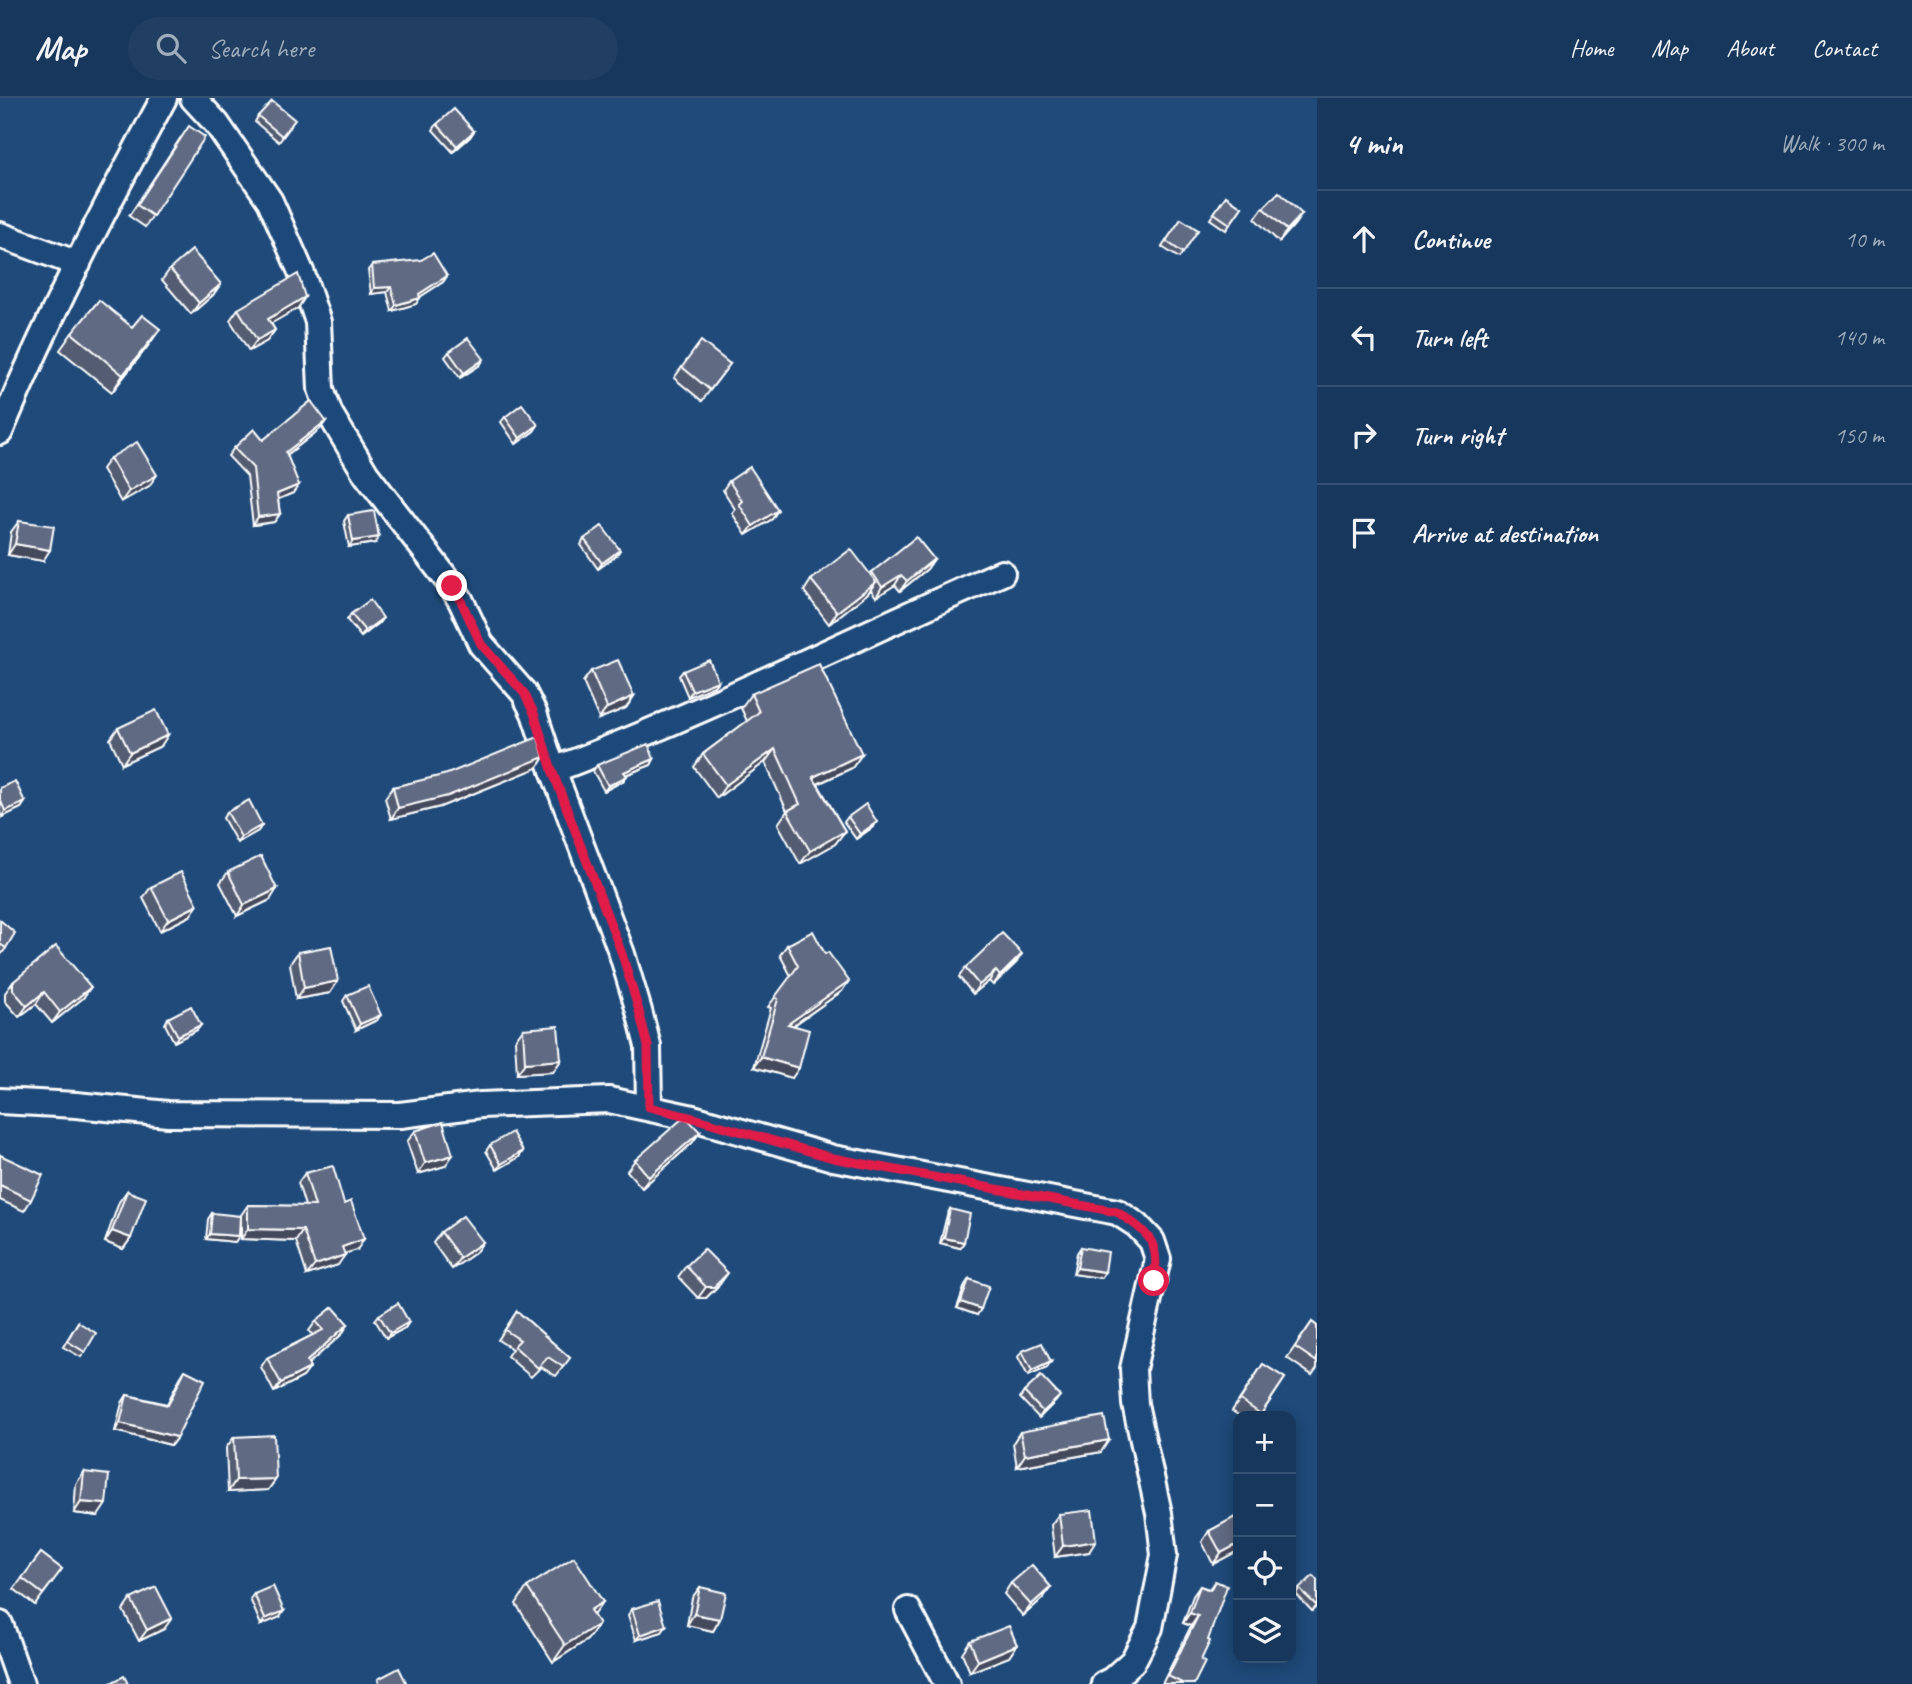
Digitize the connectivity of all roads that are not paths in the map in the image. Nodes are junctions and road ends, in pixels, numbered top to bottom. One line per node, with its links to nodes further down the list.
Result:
1 (164, 98): 4 (street)
2 (193, 98): 7 (street)
3 (0, 236): 4 (street)
4 (78, 264): 5 (street)
5 (0, 432)
6 (1002, 573): 7 (street)
7 (552, 770): 9 (street)
8 (0, 1101): 9 (street)
9 (649, 1107): 14 (street)
10 (908, 1610): 13 (street)
11 (0, 1624): 12 (street)
12 (21, 1684)
13 (947, 1684)
14 (1104, 1684)

